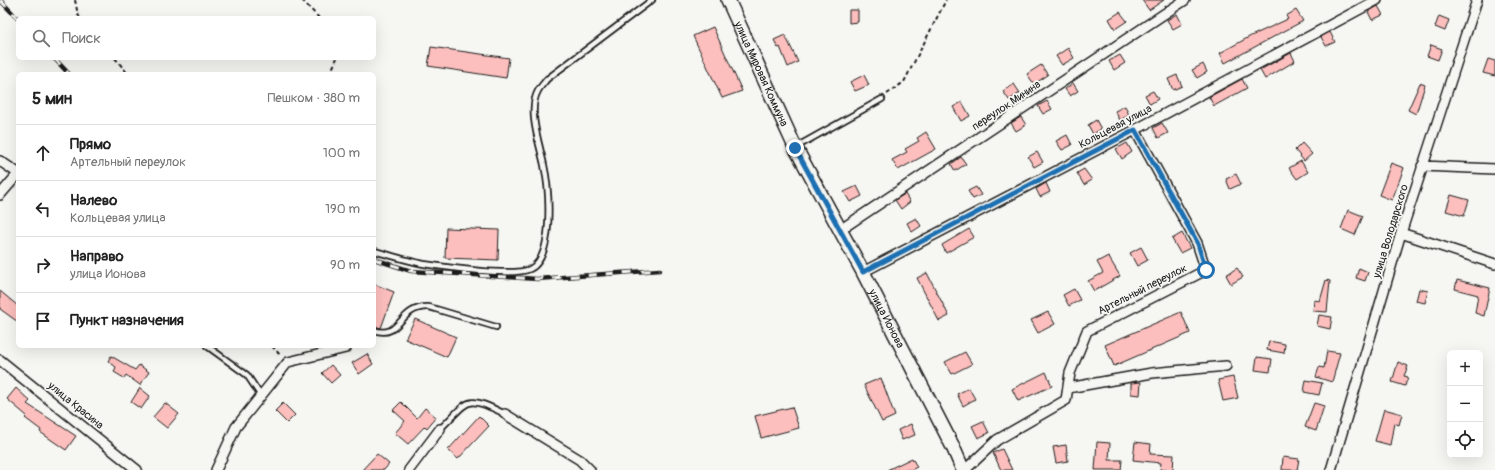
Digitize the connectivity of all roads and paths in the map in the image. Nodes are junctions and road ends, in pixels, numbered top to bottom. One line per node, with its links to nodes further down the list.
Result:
1 (75, 0): 9 (path)
2 (302, 0): 10 (path)
3 (652, 0): 26 (lane)
4 (728, 0): 17 (main road, улица Мировая Коммуна)
5 (946, 0): 15 (path)
6 (1185, 0): 24 (street, переулок Минина)
7 (1377, 0): 16 (street, Кольцевая улица)
8 (1477, 0): 19 (street, улица Володарского)
9 (79, 16)
10 (317, 16)
11 (117, 60): 13 (path)
12 (336, 60): 14 (path)
13 (126, 72)
14 (331, 72)
15 (882, 99): 17 (lane)
16 (1135, 130): 28 (street, Кольцевая улица); 37 (street, Артельный переулок)
17 (795, 148): 24 (main road, улица Ионова)
18 (0, 161): 21 (street)
19 (1422, 166): 20 (street); 25 (street, улица Володарского)
20 (1495, 168)
21 (16, 172)
22 (16, 175): 23 (street)
23 (0, 195)
24 (840, 230): 28 (main road, улица Ионова)
25 (1401, 233): 27 (street); 46 (street, улица Володарского)
26 (376, 252)
27 (1495, 264)
28 (863, 272): 45 (main road, улица Ионова)
29 (496, 327): 30 (lane)
30 (376, 331)
31 (210, 348): 38 (lane)
32 (274, 348): 35 (path)
33 (346, 348): 35 (street)
34 (0, 360): 41 (street, улица Красина)
35 (288, 362): 38 (street)
36 (1226, 366): 37 (street)
37 (1068, 388): 45 (street, Артельный переулок)
38 (261, 396): 42 (street)
39 (505, 414): 40 (lane); 44 (street)
40 (440, 429): 43 (street)
41 (137, 470)
42 (216, 470)
43 (409, 470)
44 (590, 470)
45 (964, 470)
46 (1331, 470)

